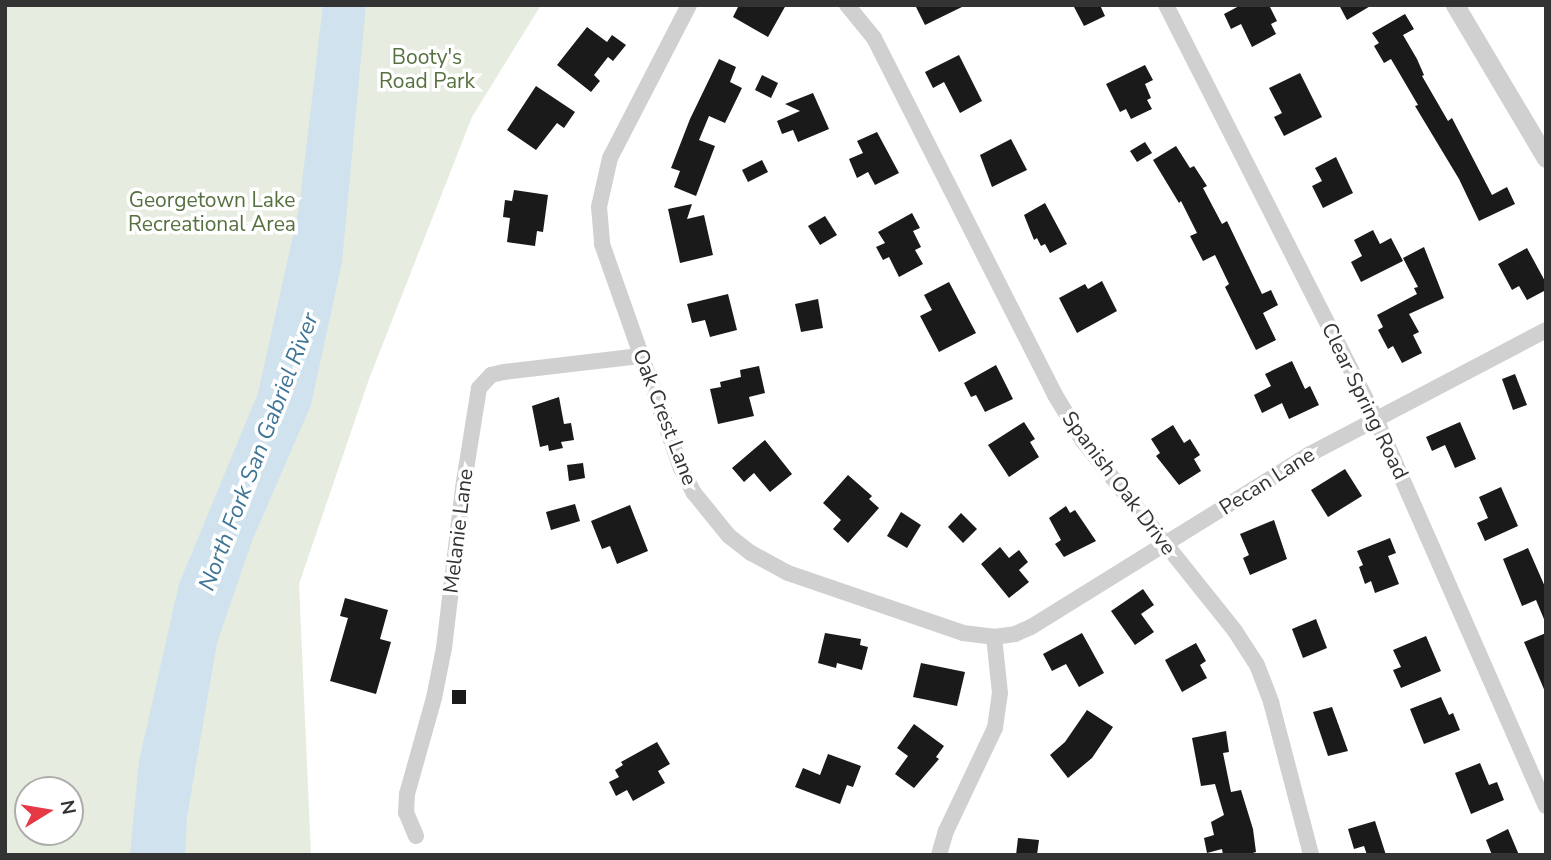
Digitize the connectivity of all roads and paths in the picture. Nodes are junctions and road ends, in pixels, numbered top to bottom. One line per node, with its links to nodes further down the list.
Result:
1 (689, 5): 7 (street, Oak Crest Lane)
2 (848, 5): 9 (street, Spanish Oak Drive)
3 (1166, 5): 8 (street, Clear Spring Road)
4 (1455, 5): 5 (street)
5 (1546, 158)
6 (1546, 330): 8 (street, Pecan Lane)
7 (640, 356): 10 (street, Oak Crest Lane); 12 (street, Melanie Lane)
8 (1375, 417): 9 (street, Pecan Lane); 11 (street, Clear Spring Road)
9 (1164, 545): 10 (street, Pecan Lane); 14 (street, Spanish Oak Drive)
10 (994, 637): 13 (street)
11 (1546, 806)
12 (416, 836)
13 (939, 855)
14 (1311, 855)

